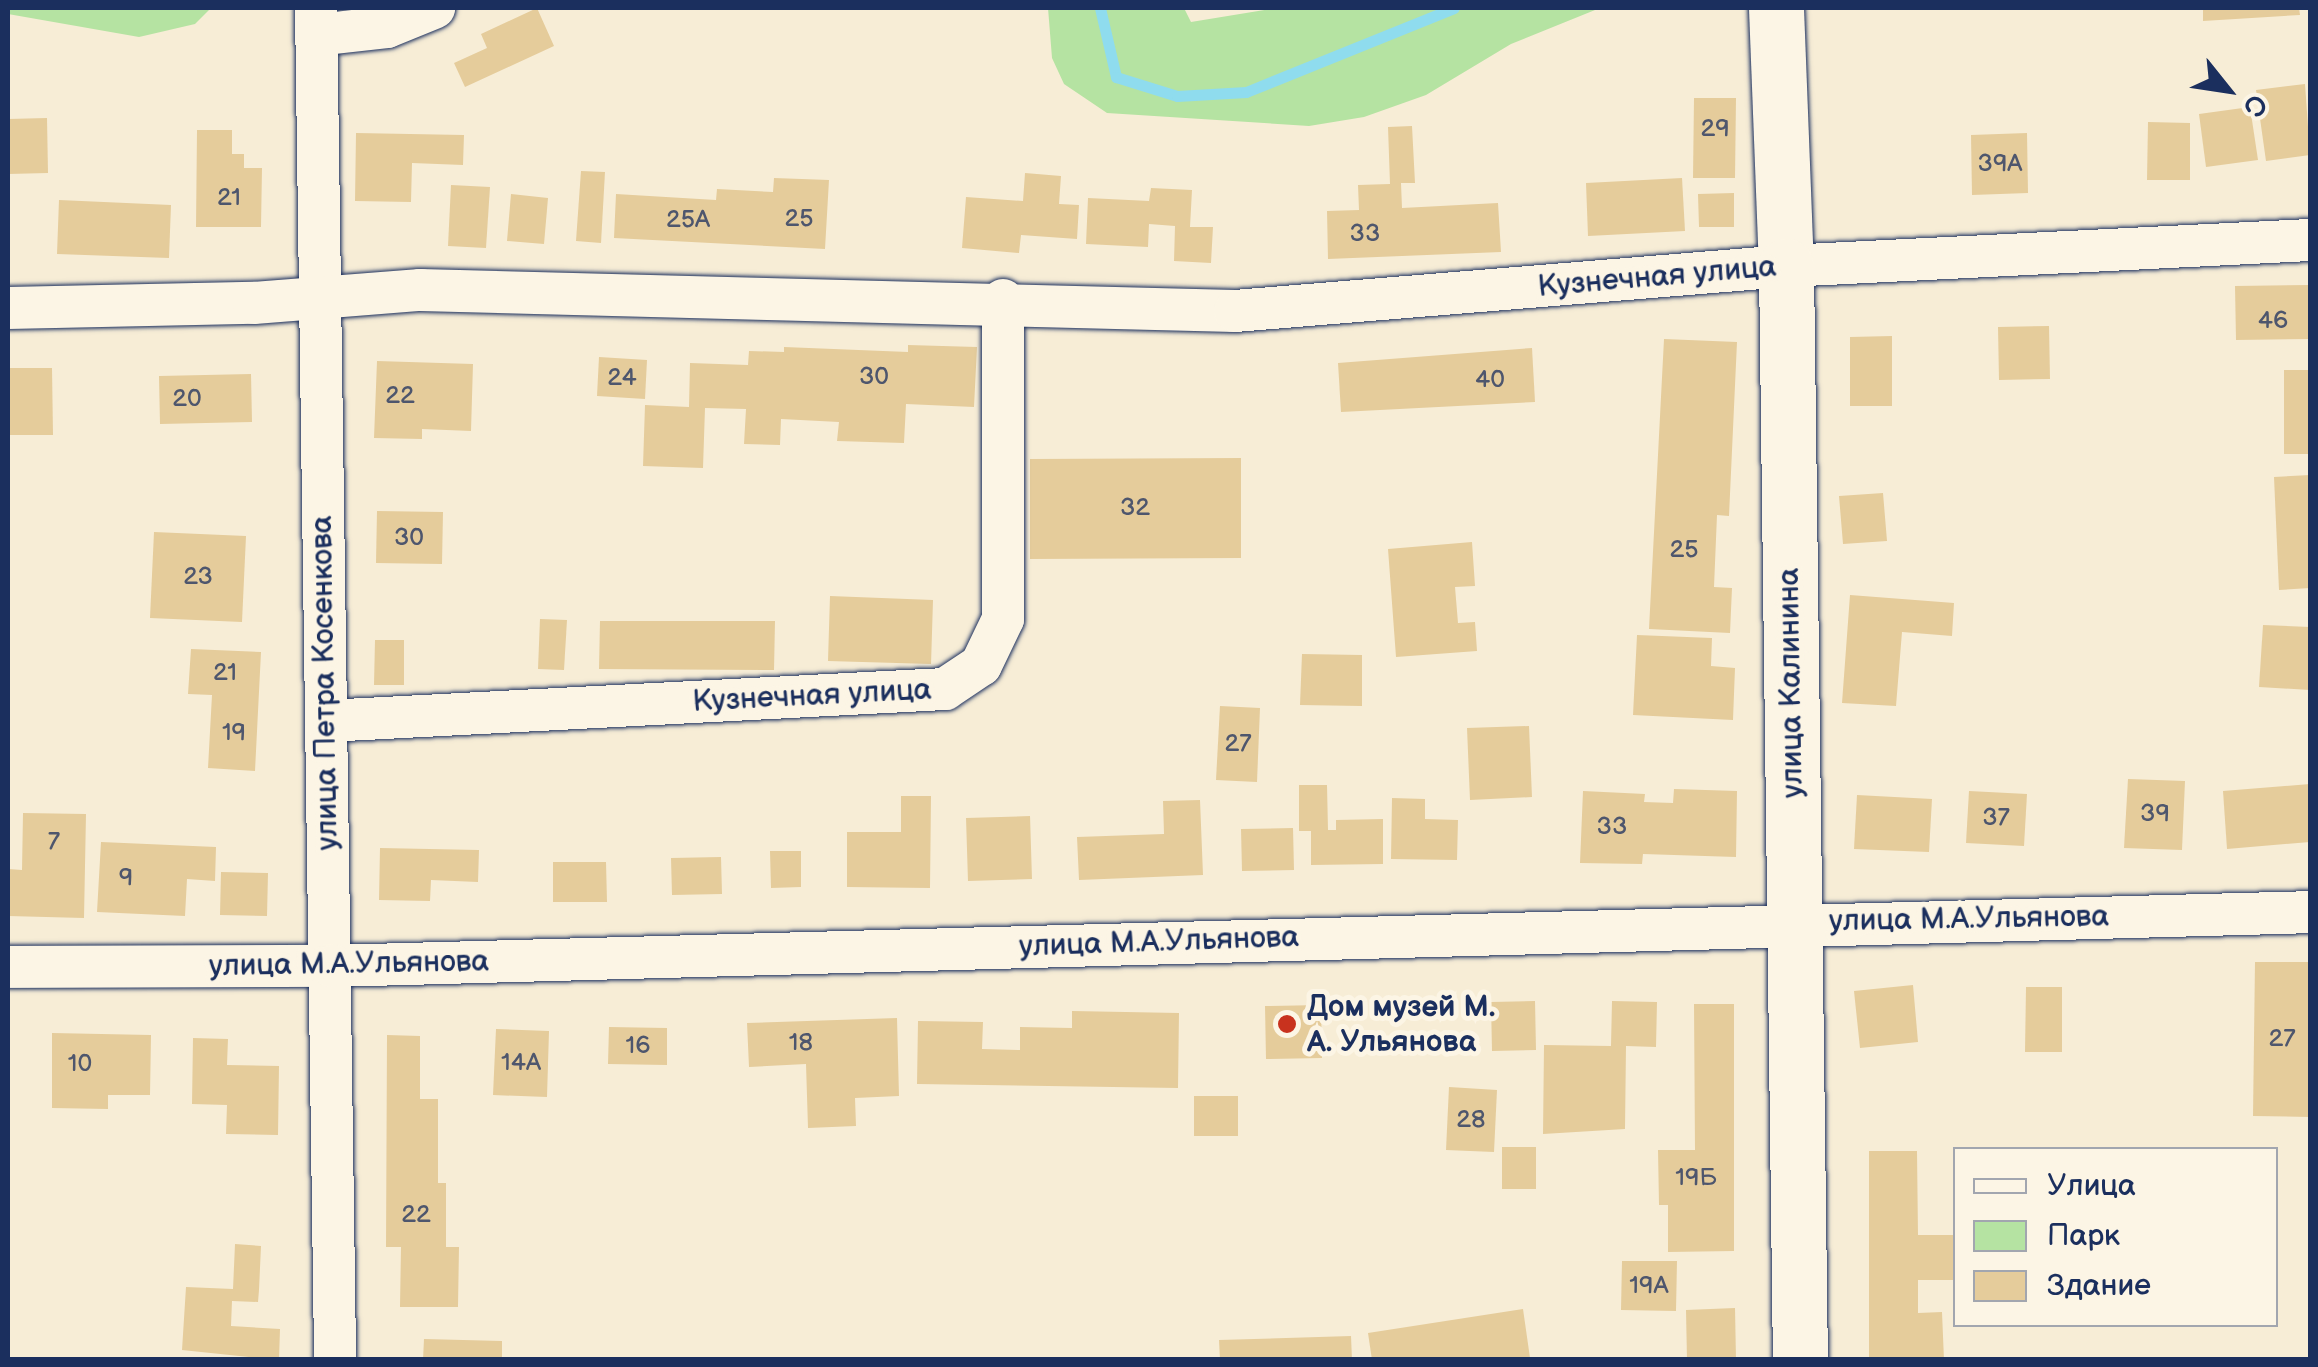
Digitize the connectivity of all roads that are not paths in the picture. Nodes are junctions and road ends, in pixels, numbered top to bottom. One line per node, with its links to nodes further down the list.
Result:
1 (434, 8): 3 (street)
2 (1776, 8): 5 (street, улица Калинина)
3 (316, 21): 6 (street, улица Петра Косенкова)
4 (2310, 240): 5 (street, Кузнечная улица)
5 (1786, 266): 7 (street, Кузнечная улица); 11 (street, улица Калинина)
6 (316, 296): 7 (street, Кузнечная улица); 8 (street, Кузнечная улица); 9 (street, улица Петра Косенкова)
7 (1003, 300): 9 (street, Кузнечная улица)
8 (8, 308)
9 (326, 721): 12 (street, улица Петра Косенкова)
10 (2310, 912): 11 (street, улица М.А.Ульянова)
11 (1795, 923): 12 (street, улица М.А.Ульянова); 15 (street, улица Калинина)
12 (332, 966): 13 (street, улица М.А.Ульянова); 14 (street, улица Петра Косенкова)
13 (8, 967)
14 (335, 1360)
15 (1800, 1360)

